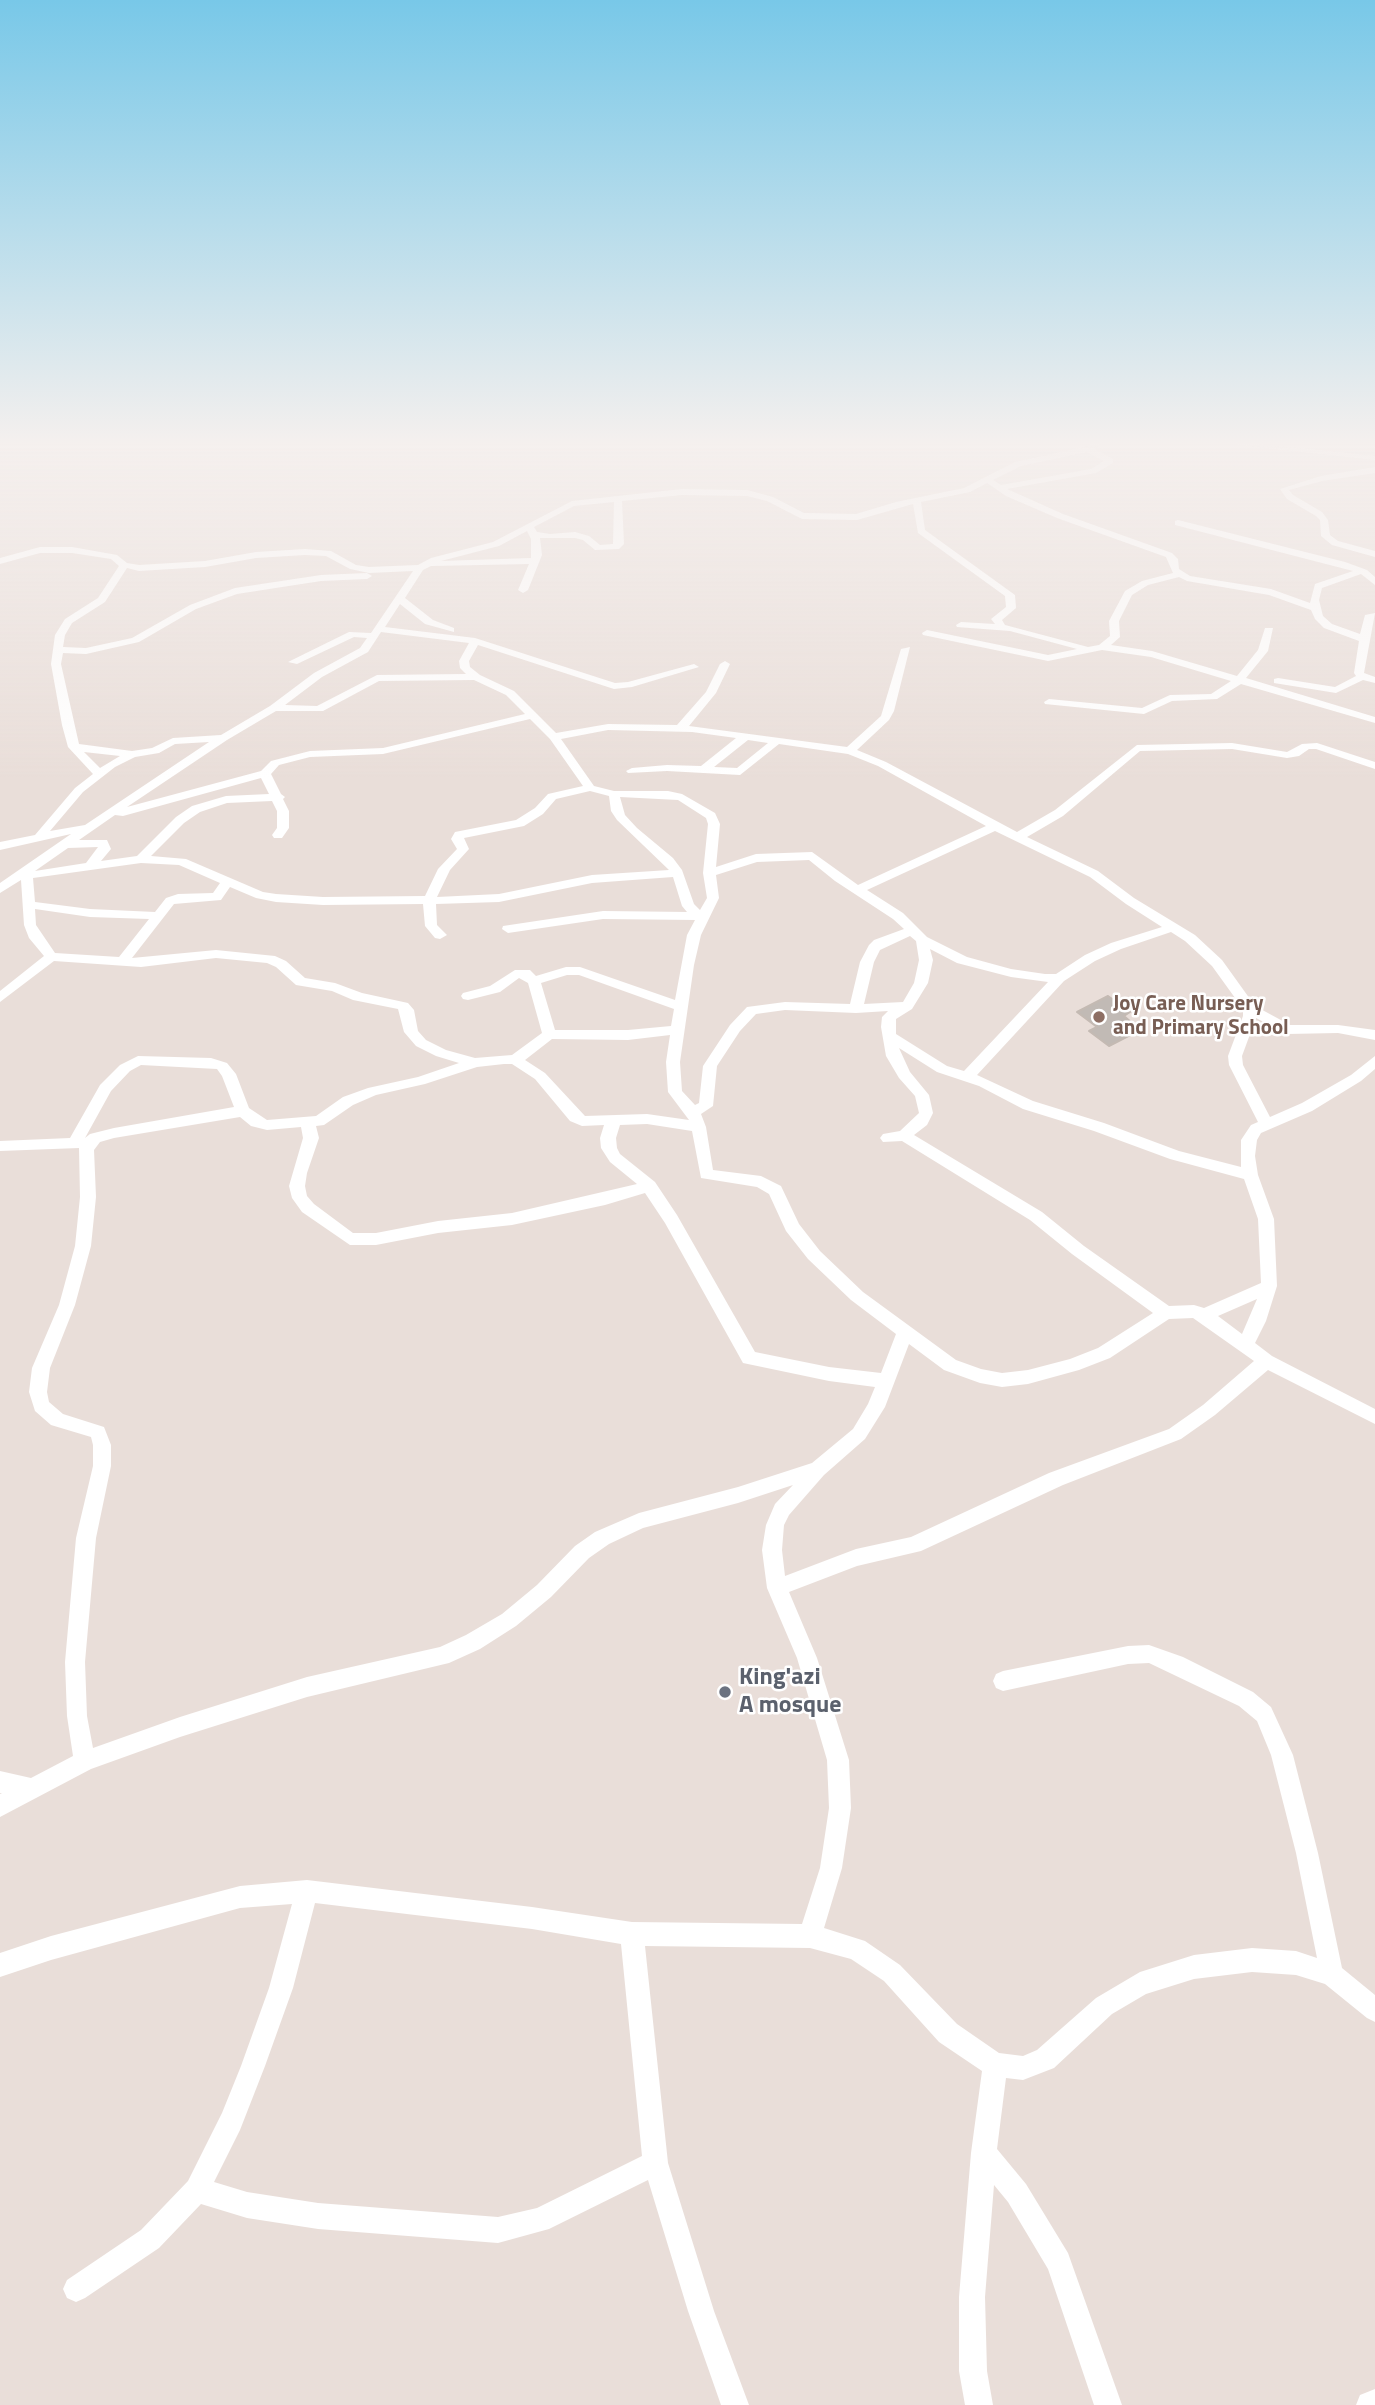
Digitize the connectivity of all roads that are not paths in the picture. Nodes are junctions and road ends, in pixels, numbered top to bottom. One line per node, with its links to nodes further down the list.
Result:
1 (17, 555): 10 (street)
2 (106, 555): 12 (street)
3 (255, 555): 12 (street)
4 (332, 555): 14 (street)
5 (447, 555): 14 (street)
6 (536, 555): 11 (street)
7 (955, 555): 23 (street)
8 (1170, 555): 16 (street)
9 (1300, 555): 15 (street)
10 (0, 561)
11 (535, 561): 14 (street); 18 (street)
12 (124, 565): 32 (street)
13 (1375, 568): 15 (street)
14 (420, 569): 19 (street); 32 (street)
15 (1363, 572): 17 (street); 20 (street)
16 (1178, 574): 20 (street); 29 (street)
17 (1375, 582)
18 (523, 590)
19 (398, 597): 25 (street); 27 (street)
20 (1315, 608): 28 (street)
21 (1375, 616): 28 (street)
22 (961, 625): 23 (street)
23 (1002, 627): 30 (street)
24 (1269, 630): 38 (street)
25 (377, 632): 27 (street); 33 (street); 42 (street)
26 (927, 633): 30 (street)
27 (479, 637): 35 (street); 36 (street)
28 (1363, 639): 37 (street)
29 (1102, 647): 30 (street); 38 (street)
30 (1090, 648)
31 (906, 649): 51 (street)
32 (58, 650): 50 (street)
33 (293, 662)
34 (725, 664): 45 (street)
35 (694, 667)
36 (476, 677): 42 (street); 43 (street)
37 (1362, 677): 39 (street); 40 (street)
38 (1239, 680): 40 (street); 41 (street)
39 (1375, 680)
40 (1251, 683): 44 (street)
41 (1049, 702)
42 (274, 708): 48 (street)
43 (531, 716): 46 (street); 57 (street)
44 (1375, 720)
45 (680, 729): 46 (street); 47 (street)
46 (554, 737): 58 (street)
47 (745, 737): 49 (street); 55 (street)
48 (223, 738): 52 (street); 61 (street)
49 (778, 740): 51 (street); 55 (street)
50 (75, 747): 52 (street); 56 (street)
51 (850, 751): 62 (street)
52 (132, 754): 56 (street)
53 (1375, 766): 66 (street)
54 (632, 771): 55 (street)
55 (702, 771)
56 (98, 773): 65 (street)
57 (265, 773): 60 (street); 61 (street)
58 (590, 788): 59 (street); 77 (street)
59 (614, 794): 71 (street); 72 (street)
60 (279, 797): 64 (street); 69 (street)
61 (104, 817): 63 (street)
62 (995, 826): 66 (street); 76 (street)
63 (89, 827): 65 (street); 67 (street)
64 (278, 835)
65 (40, 836): 68 (street)
66 (1018, 837): 81 (street)
67 (66, 844): 70 (street); 73 (street)
68 (0, 846)
69 (141, 859): 70 (street); 74 (street)
70 (90, 865): 73 (street)
71 (678, 873): 77 (street); 80 (street)
72 (709, 873): 76 (street); 80 (street)
73 (23, 876): 75 (street); 78 (street)
74 (227, 882): 77 (street); 79 (street)
75 (0, 890)
76 (857, 890): 84 (street)
77 (429, 901): 83 (street)
78 (27, 905): 79 (street); 85 (street)
79 (159, 916): 86 (street)
80 (701, 917): 82 (street); 91 (street)
81 (1174, 927): 87 (street); 94 (street)
82 (508, 929)
83 (440, 935)
84 (917, 936): 87 (street); 92 (street); 93 (street)
85 (51, 957): 86 (street); 90 (street)
86 (122, 962): 101 (street)
87 (1059, 978): 102 (street)
88 (534, 981): 89 (street); 91 (street); 96 (street)
89 (468, 996)
90 (0, 998)
91 (680, 1006): 95 (street)
92 (907, 1006): 93 (street); 98 (street)
93 (856, 1009): 104 (street)
94 (1250, 1009): 97 (street); 107 (street)
95 (677, 1030): 96 (street); 104 (street)
96 (549, 1034): 99 (street)
97 (1375, 1035)
98 (890, 1036): 102 (street); 114 (street)
99 (515, 1060): 101 (street); 105 (street)
100 (1375, 1061): 107 (street)
101 (475, 1063): 106 (street)
102 (967, 1077): 111 (street)
103 (243, 1111): 106 (street); 109 (street); 109 (street)
104 (693, 1112): 108 (street)
105 (614, 1119): 108 (street); 112 (street)
106 (308, 1124): 112 (street)
107 (1266, 1124): 111 (street)
108 (699, 1127): 116 (street)
109 (82, 1143): 110 (street); 124 (street)
110 (0, 1146)
111 (1250, 1175): 113 (street)
112 (649, 1186): 119 (street)
113 (1269, 1286): 115 (street); 117 (street)
114 (1166, 1313): 115 (street); 116 (street)
115 (1204, 1315): 117 (street)
116 (905, 1333): 119 (street)
117 (1244, 1347): 118 (street)
118 (1266, 1361): 120 (street); 122 (street)
119 (888, 1381): 121 (street)
120 (1375, 1418)
121 (818, 1469): 122 (street); 124 (street)
122 (778, 1588): 130 (street)
123 (1003, 1681): 132 (street)
124 (85, 1761): 126 (street)
125 (0, 1782): 126 (street)
126 (32, 1790): 127 (street)
127 (0, 1806)
128 (307, 1891): 129 (street); 131 (street); 137 (street)
129 (632, 1934): 130 (street); 136 (street)
130 (810, 1937): 134 (street)
131 (0, 1965)
132 (1332, 1975): 133 (street); 134 (street)
133 (1375, 2010)
134 (995, 2066): 135 (street)
135 (984, 2153): 141 (street); 142 (street)
136 (655, 2163): 137 (street); 140 (street)
137 (197, 2190): 138 (street)
138 (76, 2289)
139 (1375, 2403): 143 (street)
140 (735, 2405)
141 (979, 2405)
142 (1108, 2405)
143 (1370, 2405)

